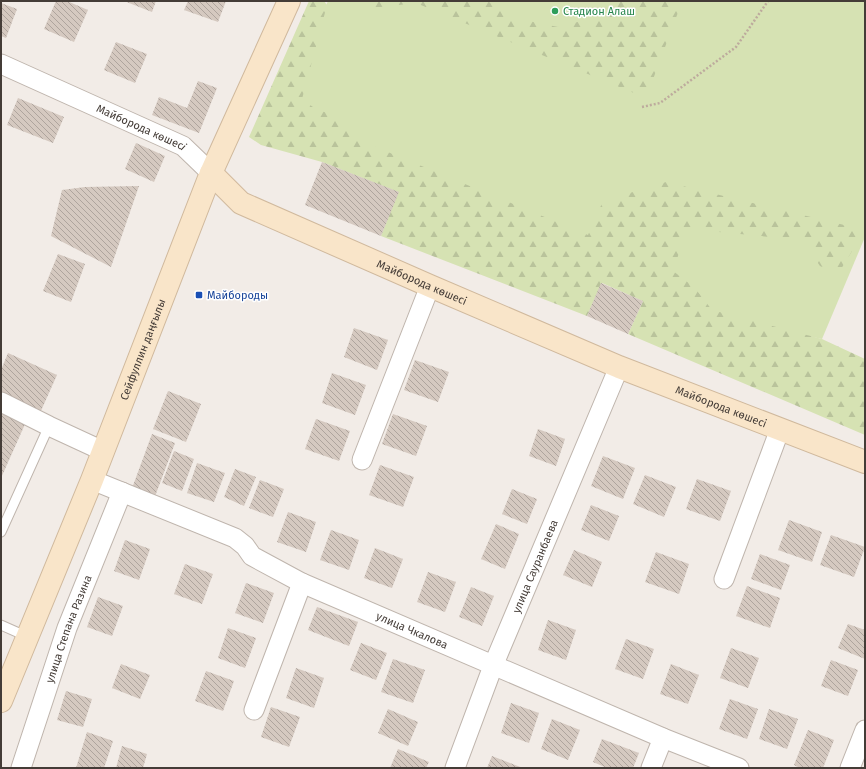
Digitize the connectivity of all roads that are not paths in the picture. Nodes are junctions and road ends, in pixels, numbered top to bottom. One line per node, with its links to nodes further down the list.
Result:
1 (289, 1): 3 (main road, Сейфуллин даңғылы)
2 (1, 64): 3 (street, Майборода көшесі)
3 (210, 173): 4 (main road, Майборода көшесі); 9 (main road, Сейфуллин даңғылы)
4 (430, 286): 5 (main road, Майборода көшесі); 10 (street)
5 (619, 366): 8 (main road, Майборода көшесі); 19 (street, улица Сауранбаева)
6 (1, 402): 7 (street)
7 (49, 426): 9 (street); 14 (lane)
8 (780, 429): 11 (main road, Майборода көшесі); 15 (street)
9 (103, 451): 12 (main road, Сейфуллин даңғылы)
10 (362, 460)
11 (865, 462)
12 (92, 480): 13 (street, улица Чкалова); 18 (main road, Сейфуллин даңғылы)
13 (122, 492): 16 (street, улица Чкалова); 24 (street, улица Степана Разина)
14 (1, 532)
15 (724, 579)
16 (302, 583): 19 (street, улица Чкалова); 21 (street)
17 (1, 625): 18 (lane)
18 (28, 637): 20 (main road, Сейфуллин даңғылы)
19 (493, 666): 23 (street, улица Чкалова); 25 (street, улица Сауранбаева)
20 (1, 701)
21 (254, 710)
22 (865, 730): 28 (street)
23 (663, 738): 26 (street); 27 (street, улица Чкалова)
24 (21, 768)
25 (455, 768)
26 (651, 768)
27 (740, 768)
28 (850, 768)

